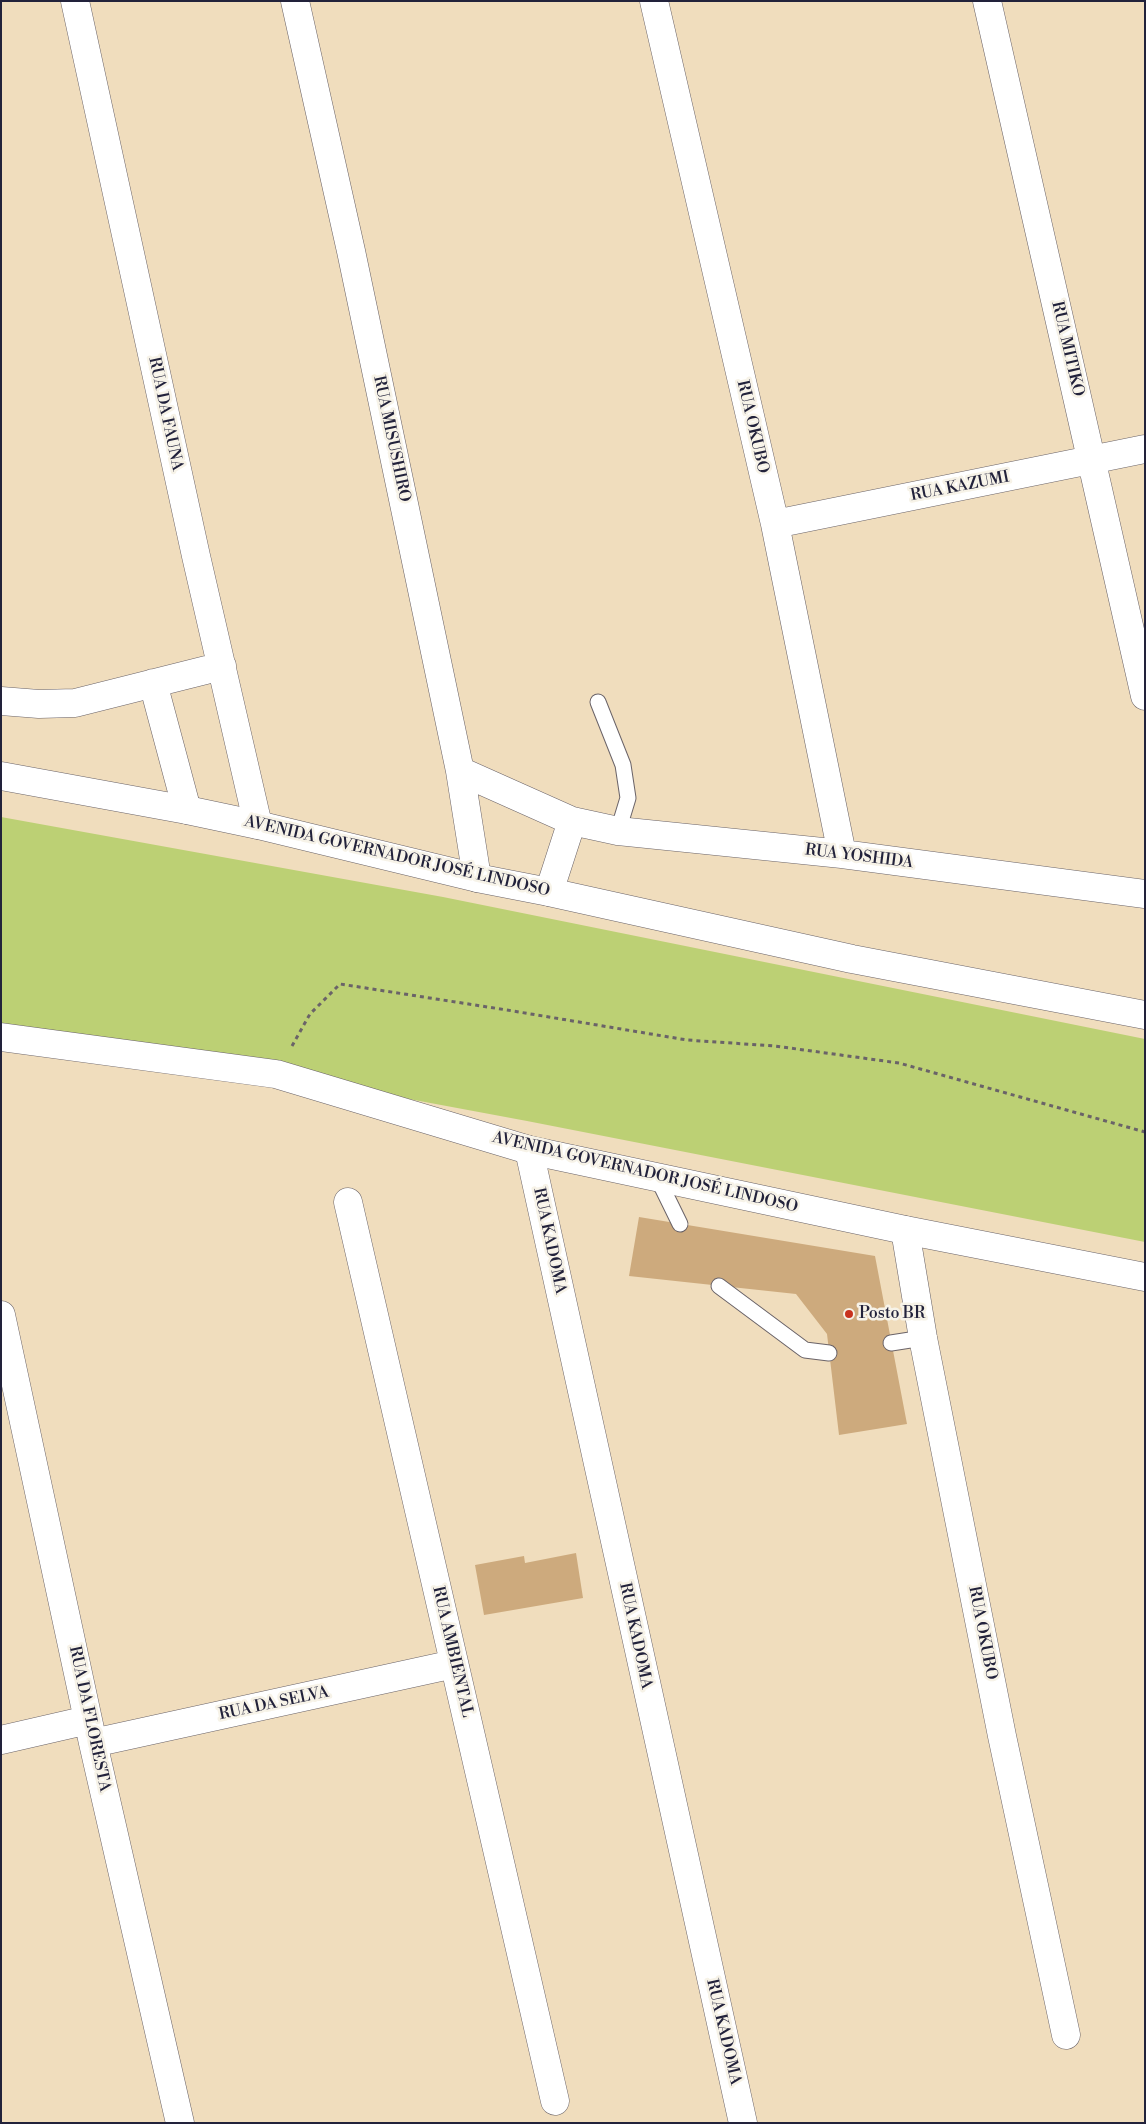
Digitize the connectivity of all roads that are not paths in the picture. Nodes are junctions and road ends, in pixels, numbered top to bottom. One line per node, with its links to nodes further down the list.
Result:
1 (75, 1): 8 (street, RUA DA FAUNA)
2 (295, 1): 13 (street, RUA MISUSHIRO)
3 (654, 1): 7 (street, RUA OKUBO)
4 (987, 1): 6 (street, RUA MITIKO)
5 (1145, 449): 6 (street, RUA KAZUMI)
6 (1092, 461): 7 (street, RUA KAZUMI); 10 (street, RUA MITIKO)
7 (775, 524): 19 (street, RUA OKUBO)
8 (222, 666): 9 (street); 17 (street, RUA DA FAUNA)
9 (153, 684): 11 (street); 15 (street)
10 (1145, 696)
11 (1, 700)
12 (598, 702): 18 (lane)
13 (460, 771): 16 (street, RUA YOSHIDA); 20 (street, RUA MISUSHIRO)
14 (1, 776): 15 (street, AVENIDA GOVERNADOR JOSÉ LINDOSO)
15 (187, 810): 17 (street, AVENIDA GOVERNADOR JOSÉ LINDOSO)
16 (572, 821): 18 (street, RUA YOSHIDA); 21 (street)
17 (258, 825): 20 (street, AVENIDA GOVERNADOR JOSÉ LINDOSO)
18 (618, 831): 19 (street, RUA YOSHIDA)
19 (842, 854): 22 (street, RUA YOSHIDA)
20 (477, 878): 21 (street, AVENIDA GOVERNADOR JOSÉ LINDOSO)
21 (548, 892): 23 (street, AVENIDA GOVERNADOR JOSÉ LINDOSO)
22 (1145, 894)
23 (1145, 1015)
24 (1, 1037): 25 (street, AVENIDA GOVERNADOR JOSÉ LINDOSO)
25 (529, 1150): 26 (street, AVENIDA GOVERNADOR JOSÉ LINDOSO); 42 (street, RUA KADOMA)
26 (657, 1177): 28 (lane); 29 (street, AVENIDA GOVERNADOR JOSÉ LINDOSO)
27 (348, 1202): 36 (street, RUA AMBIENTAL)
28 (680, 1224)
29 (906, 1230): 30 (street, AVENIDA GOVERNADOR JOSÉ LINDOSO); 33 (street, RUA OKUBO)
30 (1145, 1276)
31 (719, 1286): 35 (lane)
32 (1, 1315): 37 (street, RUA DA FLORESTA)
33 (923, 1338): 34 (lane); 39 (street, RUA OKUBO)
34 (891, 1343)
35 (829, 1353)
36 (454, 1664): 37 (street, RUA DA SELVA); 40 (street, RUA AMBIENTAL)
37 (91, 1732): 38 (street, RUA DA SELVA); 41 (street, RUA DA FLORESTA)
38 (1, 1740)
39 (1066, 2035)
40 (555, 2101)
41 (180, 2123)
42 (743, 2123)

